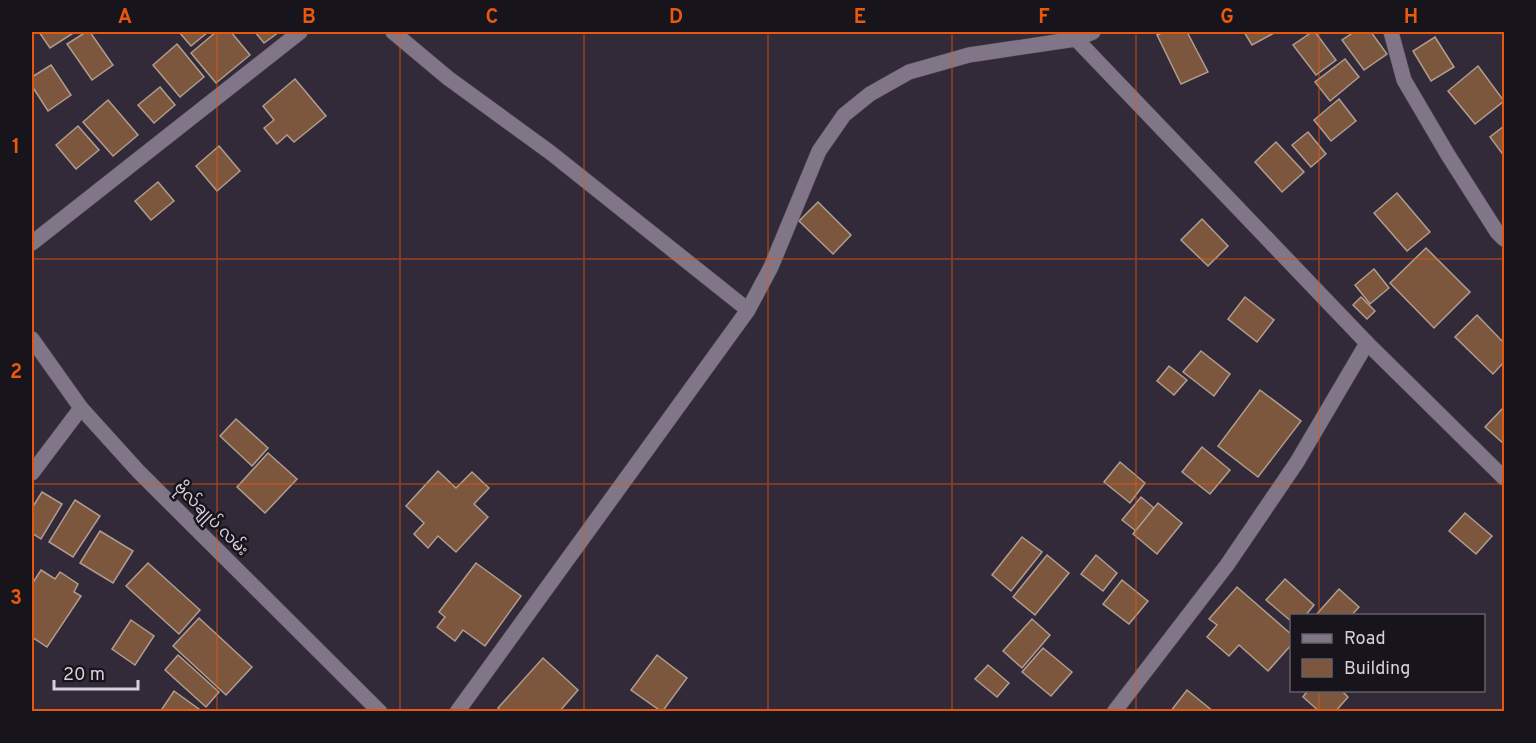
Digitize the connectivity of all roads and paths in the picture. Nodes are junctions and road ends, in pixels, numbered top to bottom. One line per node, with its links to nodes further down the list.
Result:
1 (300, 32): 7 (street)
2 (393, 32): 8 (street)
3 (1093, 32): 5 (street)
4 (1391, 32): 6 (street)
5 (1076, 39): 8 (street); 10 (street)
6 (1504, 239)
7 (32, 243)
8 (748, 310): 15 (street)
9 (32, 339): 11 (street, ဗိုလ်ချုပ် လမ်း)
10 (1367, 343): 13 (street); 16 (street)
11 (81, 408): 12 (street); 14 (street, ဗိုလ်ချုပ် လမ်း)
12 (32, 473)
13 (1504, 478)
14 (381, 711)
15 (457, 711)
16 (1114, 711)

